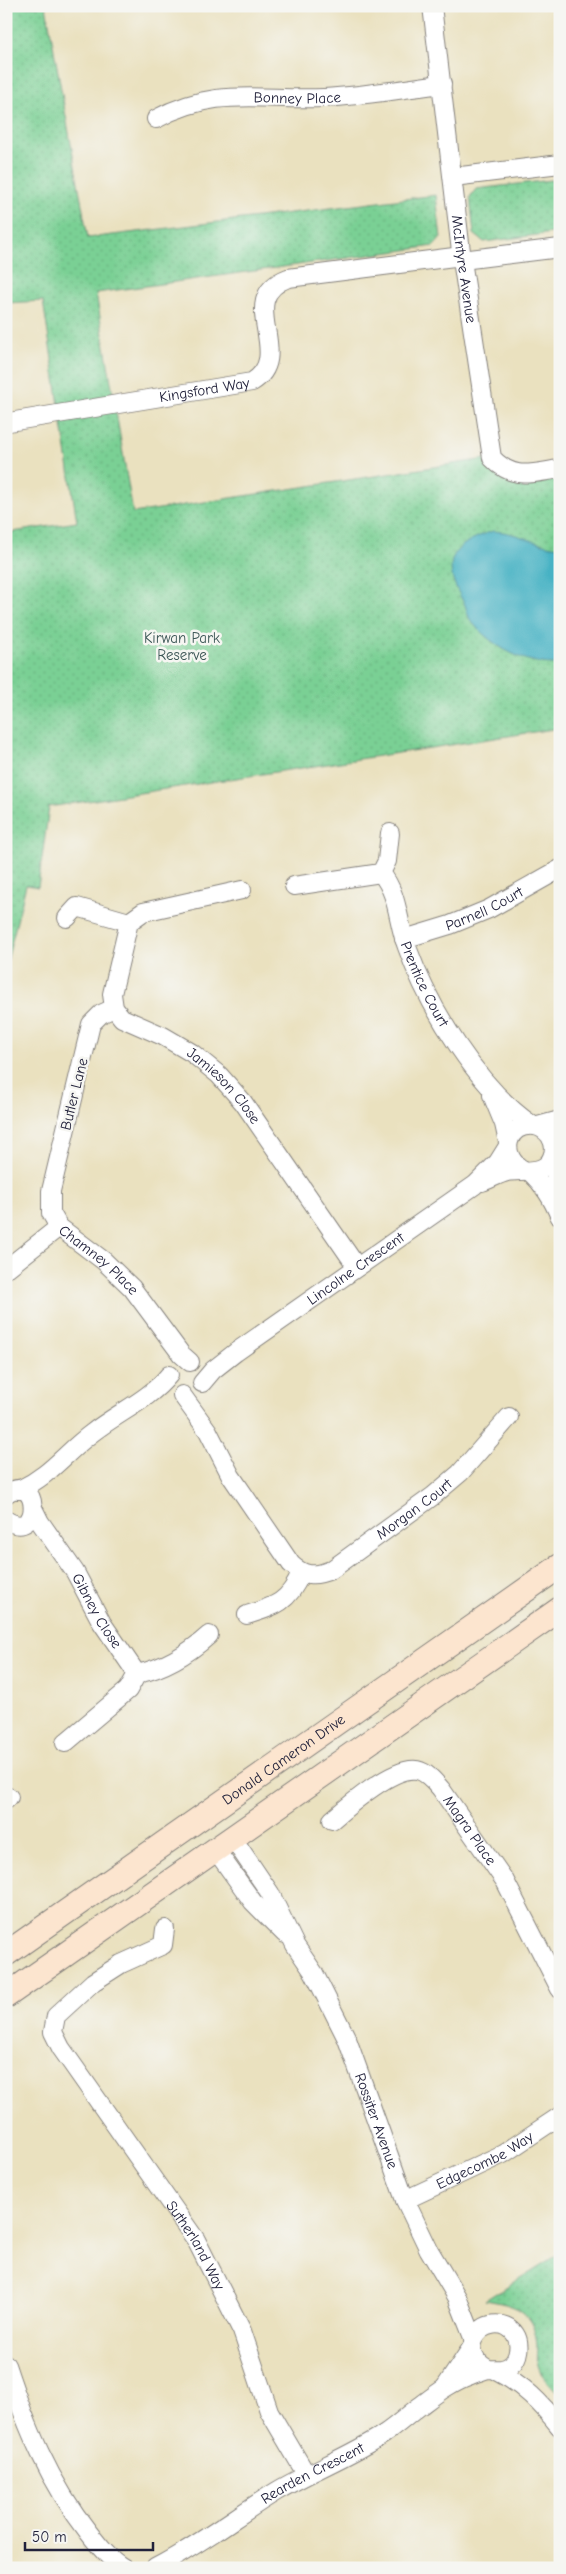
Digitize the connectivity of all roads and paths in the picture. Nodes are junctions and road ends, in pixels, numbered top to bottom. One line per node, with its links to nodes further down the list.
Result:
1 (432, 6): 2 (street, McIntyre Avenue)
2 (442, 84): 3 (street, Bonney Place); 5 (street, McIntyre Avenue)
3 (156, 119)
4 (560, 164): 5 (street)
5 (454, 178): 7 (street, McIntyre Avenue)
6 (560, 248): 7 (street)
7 (462, 258): 8 (street, Kingsford Way); 9 (street, McIntyre Avenue)
8 (9, 422)
9 (560, 469)
10 (390, 833): 12 (street)
11 (560, 869): 17 (street, Parnell Court)
12 (381, 873): 13 (street); 17 (street, Prentice Court)
13 (294, 886)
14 (242, 890): 16 (street)
15 (67, 918): 16 (street)
16 (128, 922): 18 (street)
17 (404, 939): 19 (street, Prentice Court)
18 (114, 1008): 26 (street, Butler Lane); 30 (street, Jamieson Close)
19 (488, 1086): 21 (street, Prentice Court); 22 (street, Prentice Court)
20 (560, 1120): 21 (street)
21 (535, 1126): 22 (street); 23 (street)
22 (508, 1144): 24 (street); 25 (street, Lincolne Crescent)
23 (555, 1152): 24 (street); 27 (street)
24 (526, 1171): 25 (street, Lincolne Crescent); 28 (street)
25 (475, 1185): 30 (street, Lincolne Crescent)
26 (51, 1191): 29 (street, Chamney Place)
27 (560, 1196)
28 (560, 1217)
29 (59, 1227): 31 (street); 32 (street, Chamney Place)
30 (357, 1267): 33 (street, Lincolne Crescent)
31 (6, 1269)
32 (160, 1326): 34 (street, Chamney Place); 35 (street, Chamney Place)
33 (236, 1352): 34 (street, Lincolne Crescent); 36 (street, Lincolne Crescent)
34 (192, 1363): 35 (street); 36 (street)
35 (170, 1373): 37 (street); 38 (street)
36 (202, 1385): 37 (street); 40 (street)
37 (180, 1394): 38 (street); 40 (street)
38 (134, 1404): 41 (street)
39 (510, 1417): 47 (street, Morgan Court)
40 (208, 1431): 47 (street)
41 (57, 1466): 42 (street); 43 (street)
42 (11, 1490): 43 (street, Gibney Close)
43 (34, 1508): 44 (street); 45 (street, Gibney Close)
44 (13, 1524): 45 (street, Gibney Close)
45 (56, 1547): 51 (street, Gibney Close)
46 (560, 1566): 53 (street, Donald Cameron Drive)
47 (300, 1572): 49 (street)
48 (560, 1609): 55 (street)
49 (247, 1615)
50 (209, 1635): 51 (street)
51 (137, 1674): 52 (street)
52 (65, 1743)
53 (204, 1815): 55 (street, Rossiter Avenue); 57 (street, Donald Cameron Drive)
54 (332, 1820): 58 (street, Magra Place)
55 (224, 1843): 59 (street); 61 (street, Rossiter Avenue)
56 (165, 1929): 71 (street, Sutherland Way)
57 (6, 1954)
58 (560, 1989)
59 (6, 1996)
60 (560, 2116): 61 (street, Edgecombe Way)
61 (405, 2200): 62 (street, Rossiter Avenue)
62 (457, 2297): 63 (street, Rossiter Avenue); 64 (street, Rossiter Avenue)
63 (500, 2325): 64 (street); 65 (street)
64 (473, 2344): 67 (street); 68 (street, Rearden Crescent)
65 (518, 2351): 67 (street); 69 (street)
66 (6, 2365): 72 (street)
67 (492, 2370): 68 (street, Rearden Crescent); 69 (street)
68 (446, 2386): 71 (street, Rearden Crescent)
69 (536, 2397): 70 (street)
70 (560, 2427)
71 (306, 2474): 73 (street, Rearden Crescent)
72 (103, 2551): 74 (street); 75 (street)
73 (172, 2562): 76 (street, Rearden Crescent)
74 (111, 2568)
75 (124, 2568)
76 (155, 2568)

